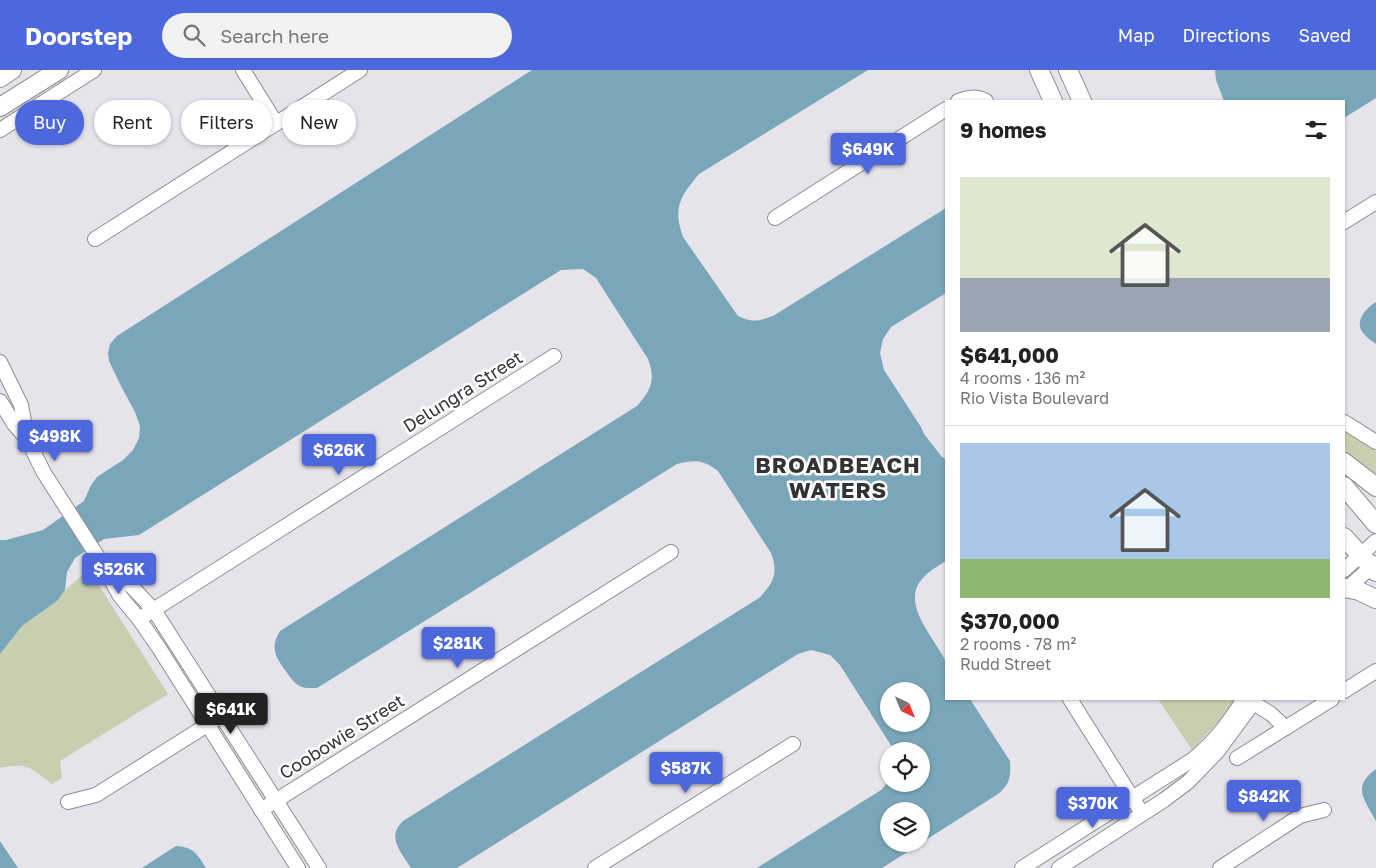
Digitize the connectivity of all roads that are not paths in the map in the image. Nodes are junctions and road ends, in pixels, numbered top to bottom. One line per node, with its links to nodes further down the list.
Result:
1 (12, 70): 8 (main road)
2 (59, 70): 11 (main road)
3 (94, 70): 14 (street)
4 (243, 70): 13 (street)
5 (360, 70): 13 (street)
6 (1039, 70): 9 (main road)
7 (1068, 70): 10 (main road)
8 (0, 78)
9 (1053, 100)
10 (1082, 100)
11 (0, 107)
12 (945, 110): 16 (street)
13 (276, 124): 18 (street)
14 (0, 130)
15 (1376, 202): 17 (street)
16 (775, 218)
17 (1345, 221)
18 (95, 238)
19 (554, 356): 37 (street, Delungra Street)
20 (0, 362): 23 (street)
21 (0, 401): 23 (street)
22 (1345, 423): 24 (street)
23 (28, 439): 32 (street)
24 (1376, 442)
25 (1345, 463): 27 (main road)
26 (1345, 487): 28 (main road)
27 (1376, 487)
28 (1376, 524)
29 (1345, 538): 33 (main road)
30 (1376, 542): 33 (street)
31 (671, 552): 50 (street, Coobowie Street)
32 (101, 562): 37 (street); 38 (street)
33 (1371, 564): 34 (street); 35 (street)
34 (1345, 570)
35 (1345, 589): 36 (main road)
36 (1376, 599)
37 (154, 610): 38 (street, Delungra Street); 44 (street)
38 (139, 619): 45 (street)
39 (1376, 671): 40 (street)
40 (1345, 690)
41 (1071, 700): 49 (street)
42 (1250, 700): 46 (street); 49 (street); 54 (street)
43 (1330, 700): 46 (street)
44 (222, 715): 45 (street); 50 (street)
45 (207, 725): 51 (street); 52 (street)
46 (1286, 728): 48 (street)
47 (793, 744): 57 (street)
48 (1238, 758)
49 (1133, 799): 54 (street); 58 (street)
50 (276, 800): 52 (street, Coobowie Street); 56 (street)
51 (68, 802)
52 (261, 810): 55 (street)
53 (1324, 810): 60 (street)
54 (1142, 814): 59 (street)
55 (298, 868)
56 (319, 868)
57 (595, 868)
58 (1022, 868)
59 (1059, 868)
60 (1220, 868)

